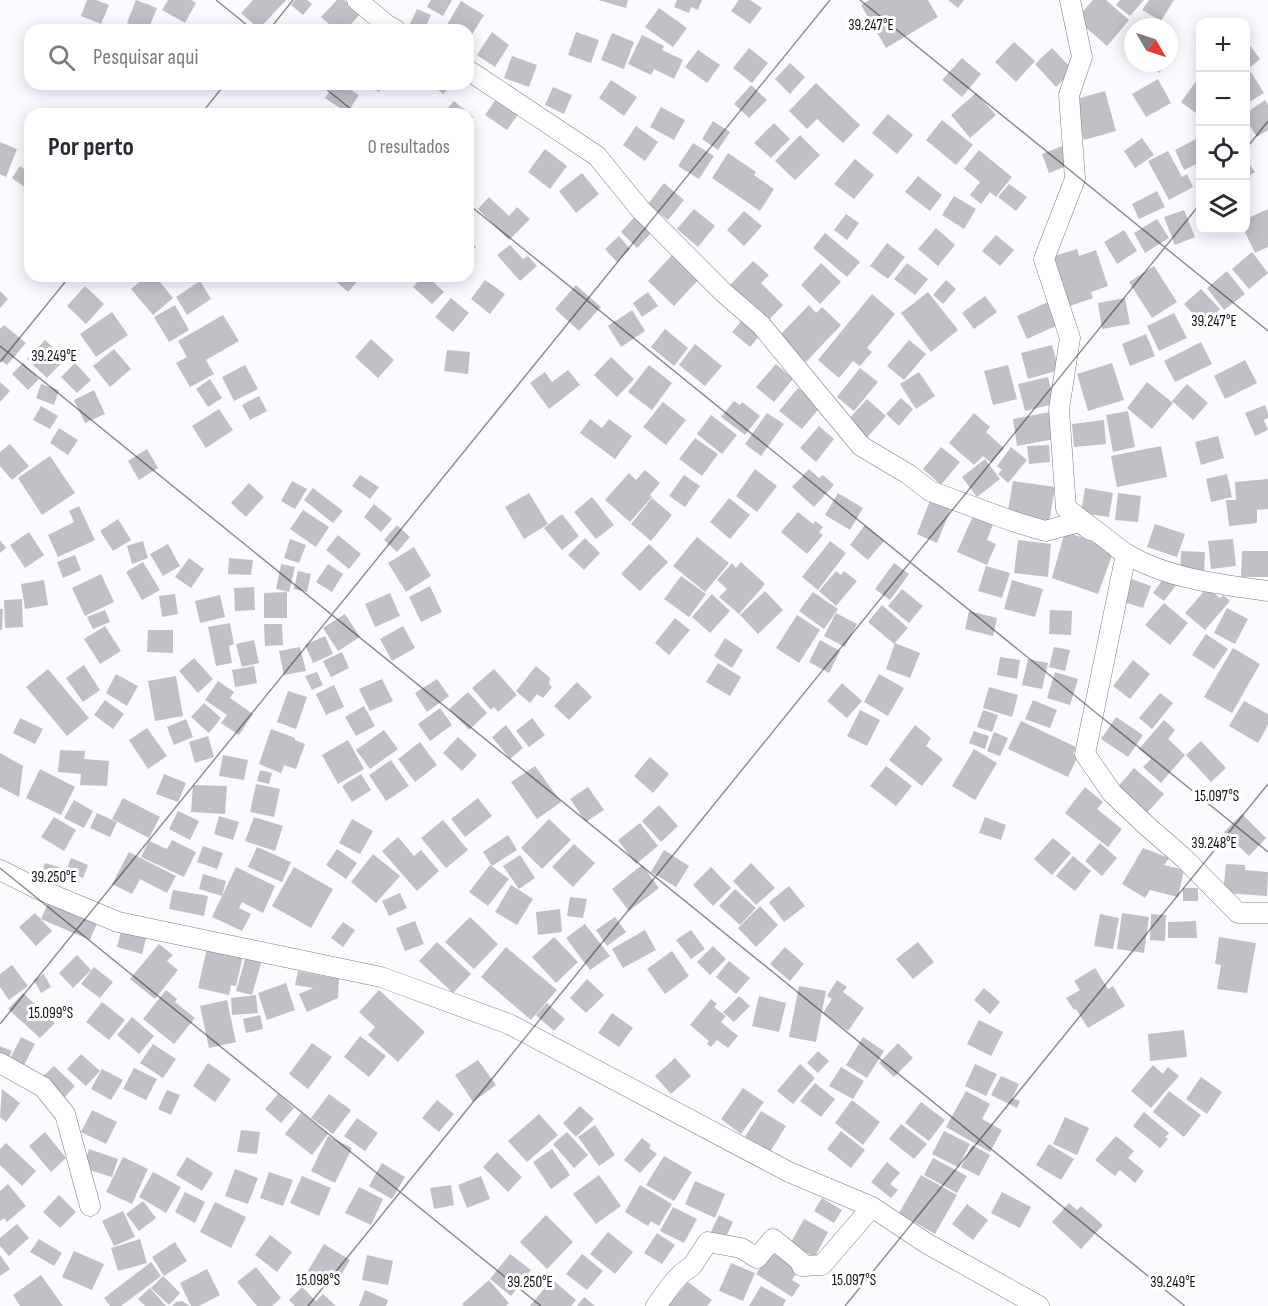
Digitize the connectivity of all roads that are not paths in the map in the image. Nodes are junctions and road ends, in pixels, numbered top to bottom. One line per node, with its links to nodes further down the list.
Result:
1 (357, 0): 3 (street)
2 (1070, 0): 5 (street)
3 (386, 24)
4 (474, 74): 5 (street)
5 (1126, 554): 6 (street); 8 (street)
6 (1268, 591)
7 (0, 870): 11 (street)
8 (1268, 913)
9 (0, 1063): 10 (street)
10 (90, 1206)
11 (872, 1208): 12 (street); 13 (street)
12 (656, 1306)
13 (1039, 1306)

